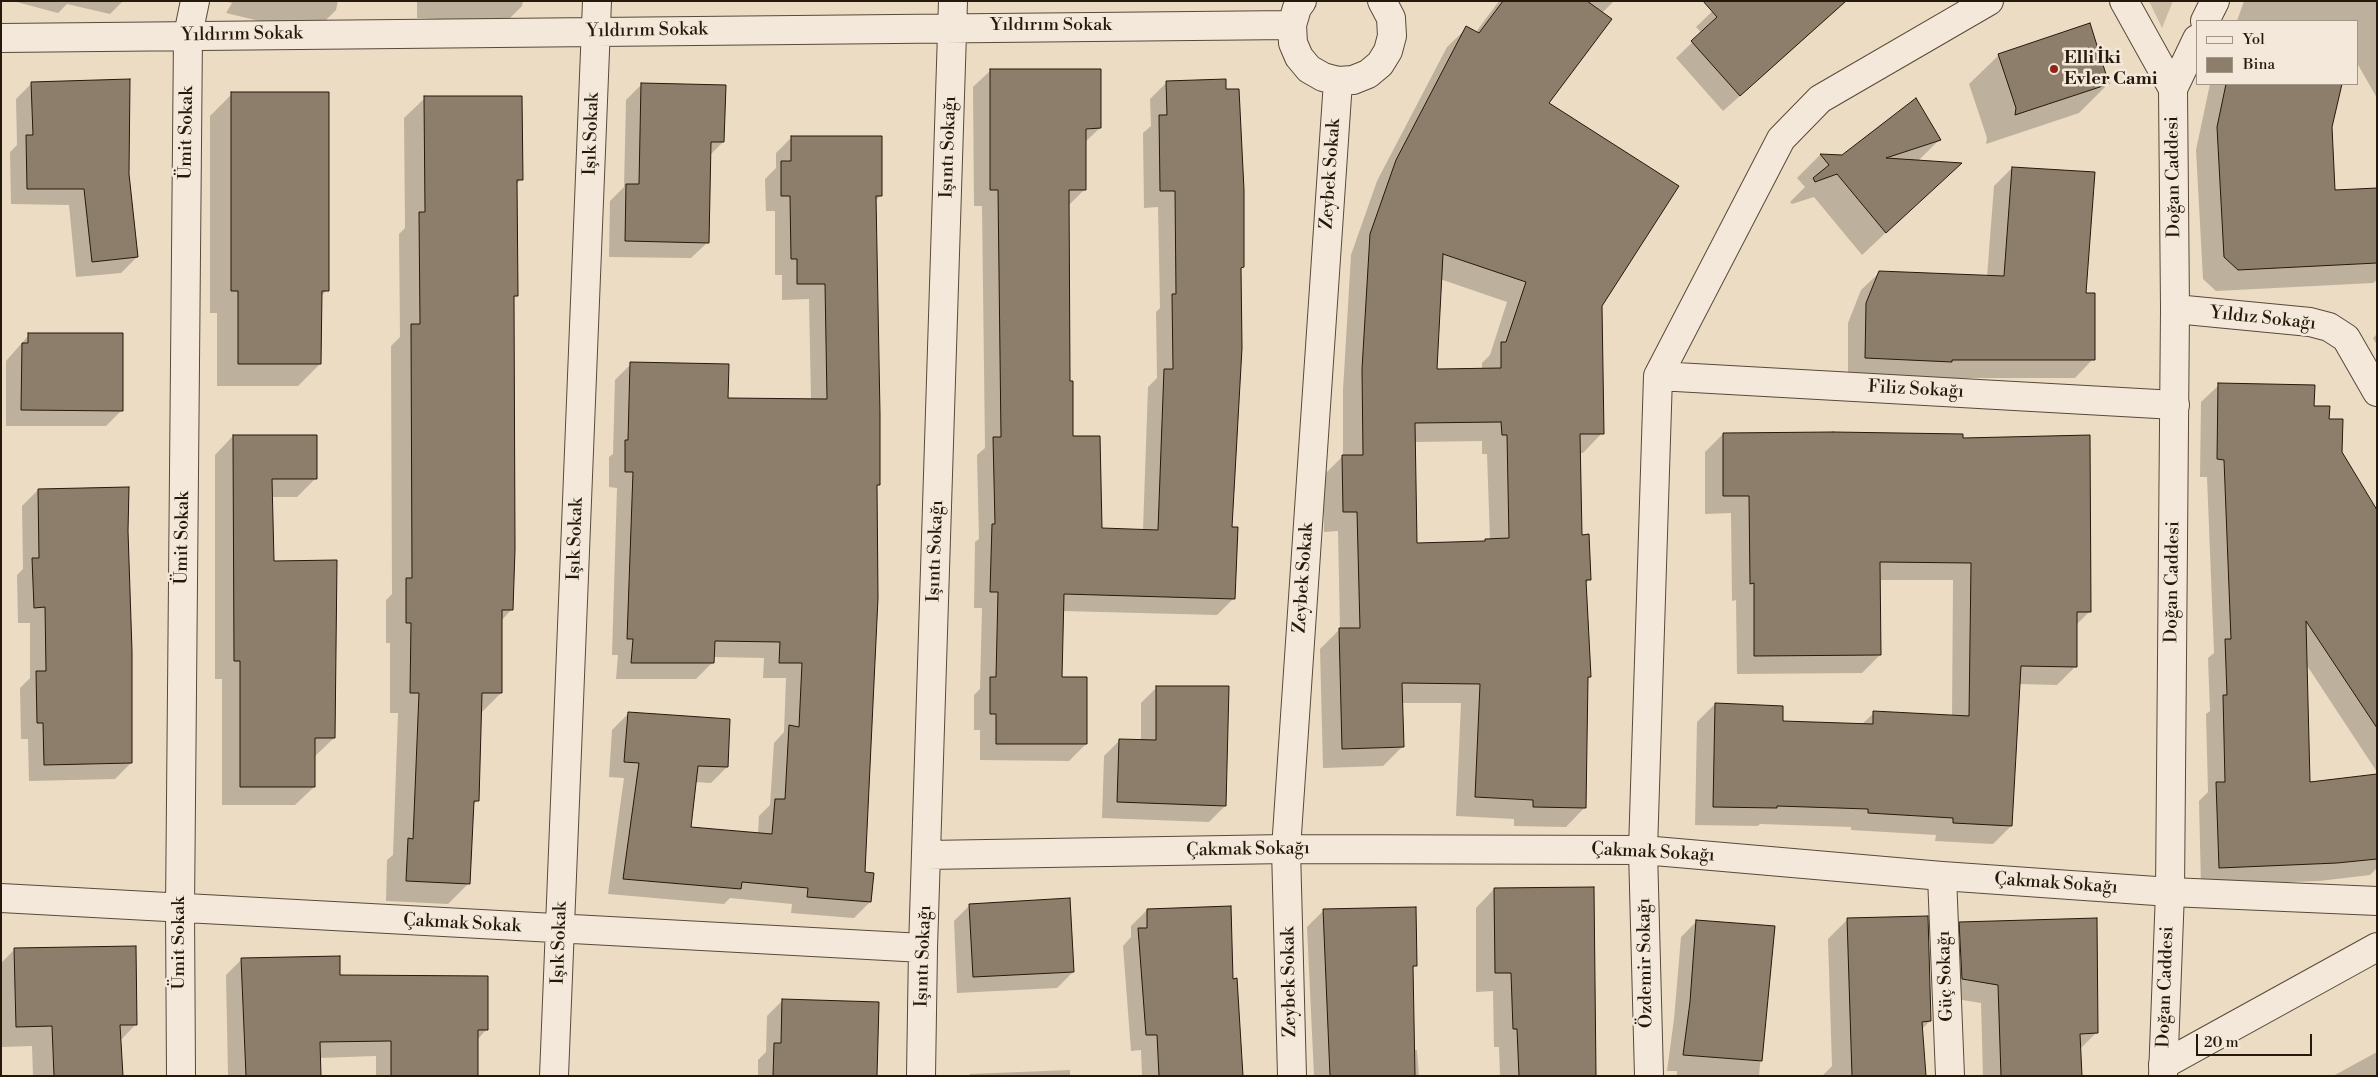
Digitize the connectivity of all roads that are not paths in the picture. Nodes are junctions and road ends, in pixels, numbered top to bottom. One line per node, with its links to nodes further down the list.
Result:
1 (195, 1): 11 (street, Ümit Sokak)
2 (597, 1): 10 (street, Işık Sokak)
3 (1989, 1): 17 (street)
4 (2124, 1): 15 (street, Doğan Caddesi)
5 (2215, 1): 9 (street)
6 (1383, 2): 14 (street)
7 (1297, 13): 8 (street, Yıldırım Sokak); 14 (street)
8 (953, 14): 10 (street, Yıldırım Sokak); 22 (street, Işıntı Sokağı)
9 (2206, 20)
10 (596, 31): 11 (street, Yıldırım Sokak); 28 (street, Işık Sokak)
11 (188, 35): 12 (street, Yıldırım Sokak); 27 (street, Ümit Sokak)
12 (1, 38)
13 (2196, 41): 15 (street, Doğan Caddesi)
14 (1338, 81): 20 (street, Zeybek Sokak)
15 (2173, 89): 16 (street, Doğan Caddesi)
16 (2175, 309): 18 (street, Yıldız Sokağı); 19 (street, Doğan Caddesi)
17 (1658, 376): 19 (street, Filiz Sokağı); 21 (street, Özdemir Sokağı)
18 (2377, 392)
19 (2175, 405): 24 (street, Doğan Caddesi)
20 (1286, 849): 21 (street, Çakmak Sokağı); 22 (street, Çakmak Sokağı); 35 (street, Zeybek Sokak)
21 (1643, 850): 23 (street, Çakmak Sokağı); 36 (street, Özdemir Sokağı)
22 (927, 855): 30 (street, Işıntı Sokağı)
23 (1942, 876): 24 (street, Çakmak Sokağı); 37 (street, Güç Sokağı)
24 (2170, 892): 26 (street, Çakmak Sokağı); 31 (street, Doğan Caddesi)
25 (1, 898): 27 (street, Çakmak Sokak)
26 (2377, 901)
27 (180, 908): 28 (street, Çakmak Sokak); 32 (street, Ümit Sokak)
28 (561, 929): 30 (street, Çakmak Sokak); 33 (street, Işık Sokak)
29 (2377, 947): 31 (street)
30 (923, 948): 34 (street, Işıntı Sokağı)
31 (2163, 1070)
32 (182, 1076)
33 (554, 1076)
34 (921, 1076)
35 (1292, 1076)
36 (1649, 1076)
37 (1950, 1076)

